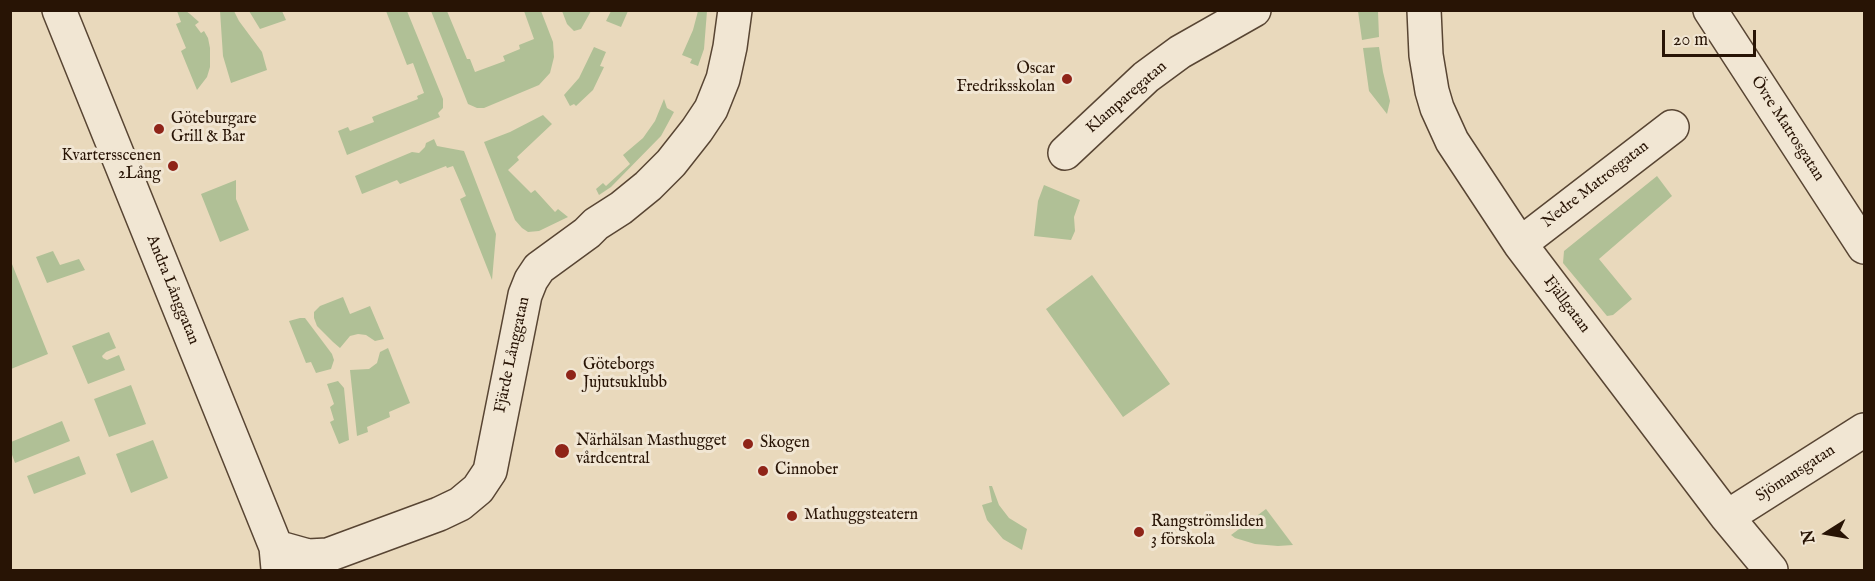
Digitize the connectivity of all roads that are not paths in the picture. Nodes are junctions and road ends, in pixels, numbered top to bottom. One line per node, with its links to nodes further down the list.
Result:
1 (59, 10): 12 (street, Andra Långgatan)
2 (735, 10): 12 (street, Fjärde Långgatan)
3 (1254, 10): 7 (street, Klamparegatan)
4 (1424, 10): 8 (street, Fjällgatan)
5 (1710, 10): 9 (street, Övre Matrosgatan)
6 (1672, 127): 8 (street, Nedre Matrosgatan)
7 (1065, 153)
8 (1520, 244): 11 (street, Fjällgatan)
9 (1864, 247)
10 (1864, 430): 11 (street, Sjömansgatan)
11 (1727, 517): 13 (street, Fjällgatan)
12 (277, 559)
13 (1771, 570)

